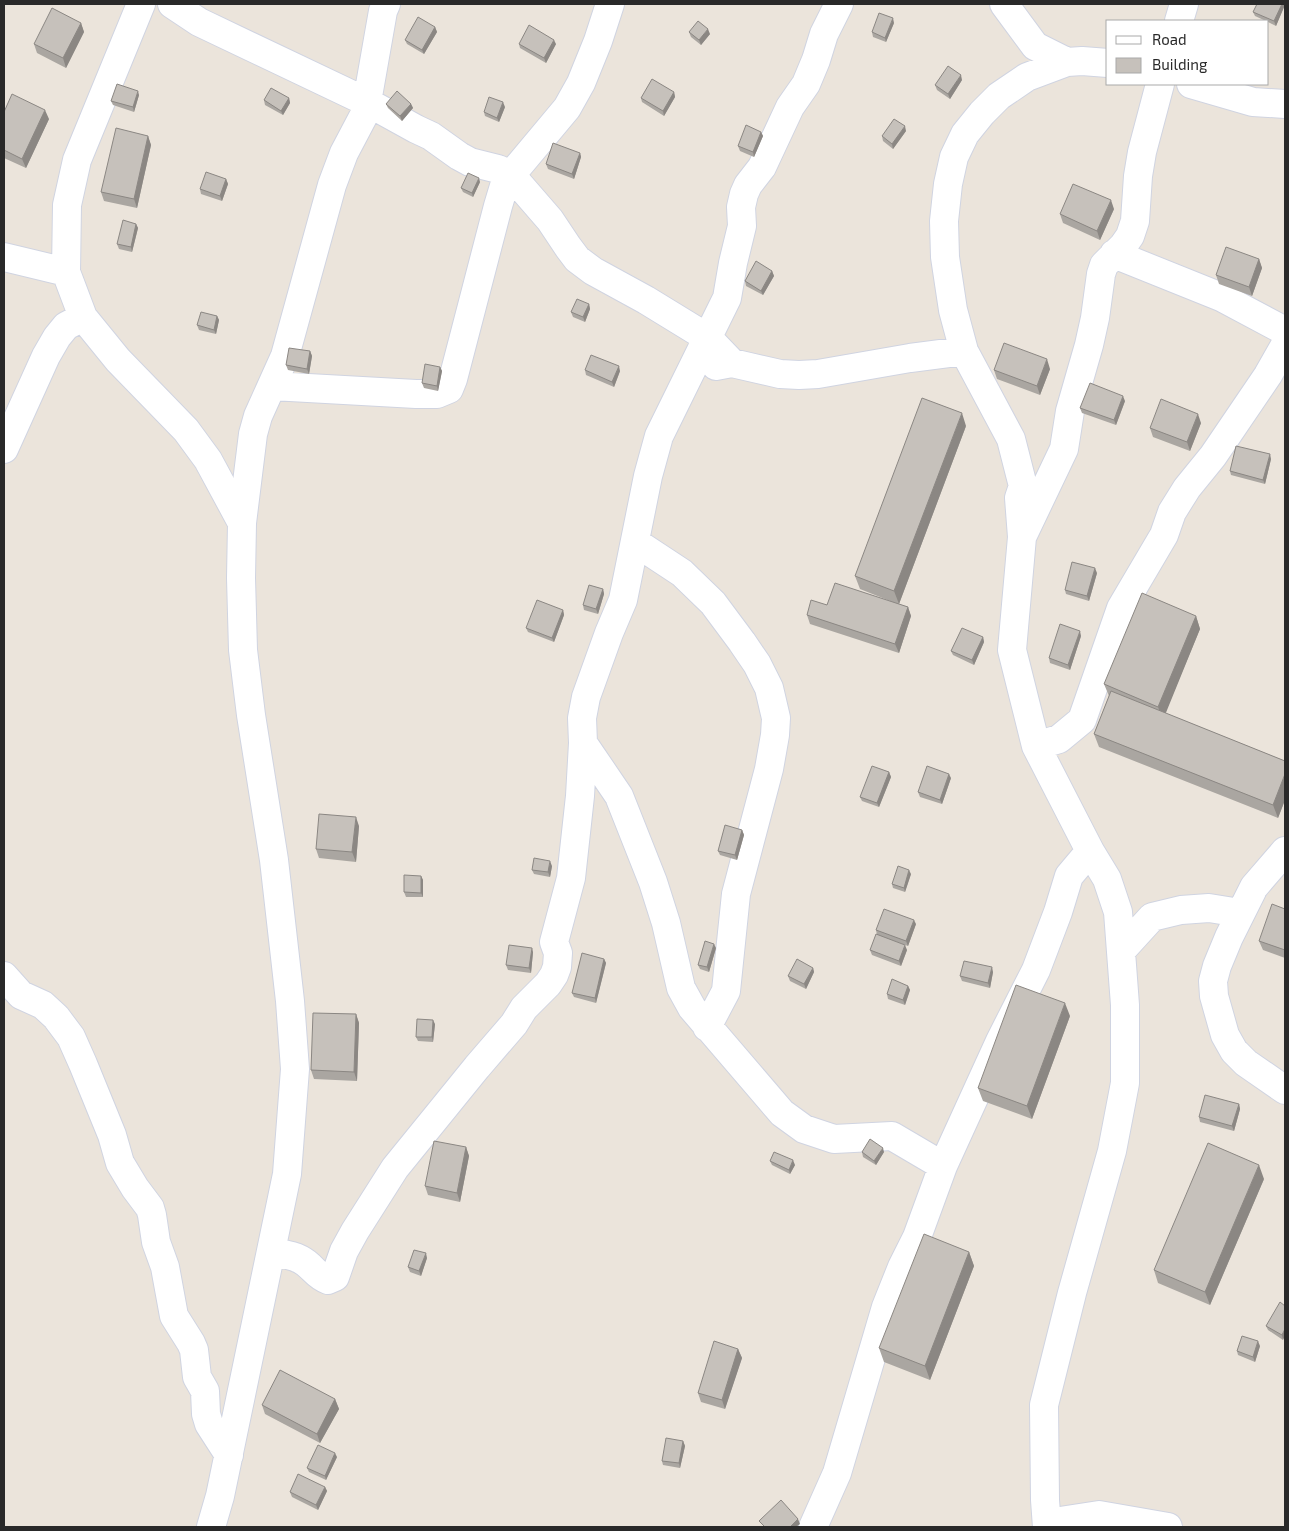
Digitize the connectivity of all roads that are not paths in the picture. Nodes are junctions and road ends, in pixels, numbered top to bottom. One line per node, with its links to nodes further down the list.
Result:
1 (141, 4): 20 (street)
2 (172, 4): 15 (street)
3 (386, 4): 15 (street)
4 (610, 4): 17 (street)
5 (839, 4): 23 (street)
6 (1004, 4): 9 (street)
7 (1184, 4): 8 (street)
8 (1179, 20)
9 (1035, 46): 10 (street); 12 (street)
10 (1067, 62): 11 (street); 12 (street)
11 (1106, 63)
12 (1027, 77): 25 (street)
13 (1160, 85): 18 (street)
14 (1194, 85): 16 (street)
15 (367, 102): 17 (street); 28 (street)
16 (1285, 104)
17 (511, 175): 23 (street); 28 (street)
18 (1114, 254): 22 (street); 31 (street)
19 (4, 257): 20 (street)
20 (66, 272): 21 (street)
21 (84, 317): 29 (street); 30 (street)
22 (1285, 331)
23 (708, 338): 26 (street); 27 (street)
24 (1285, 345): 34 (street)
25 (964, 351): 26 (street); 31 (street)
26 (732, 363): 27 (street)
27 (690, 372): 32 (street)
28 (272, 386): 30 (street)
29 (4, 449)
30 (242, 523): 43 (street)
31 (1022, 537): 34 (street)
32 (635, 542): 33 (street); 40 (street)
33 (583, 743): 40 (street); 43 (street)
34 (1036, 746): 35 (street)
35 (1090, 851): 38 (street); 42 (street)
36 (1285, 851): 37 (street)
37 (1240, 913): 38 (street); 41 (street)
38 (1121, 951): 45 (street)
39 (4, 976): 44 (street)
40 (707, 1027): 42 (street)
41 (1285, 1090)
42 (943, 1166): 47 (street)
43 (271, 1252): 44 (street)
44 (229, 1455): 46 (street)
45 (1047, 1525): 48 (street)
46 (211, 1527)
47 (813, 1527)
48 (1168, 1527)

